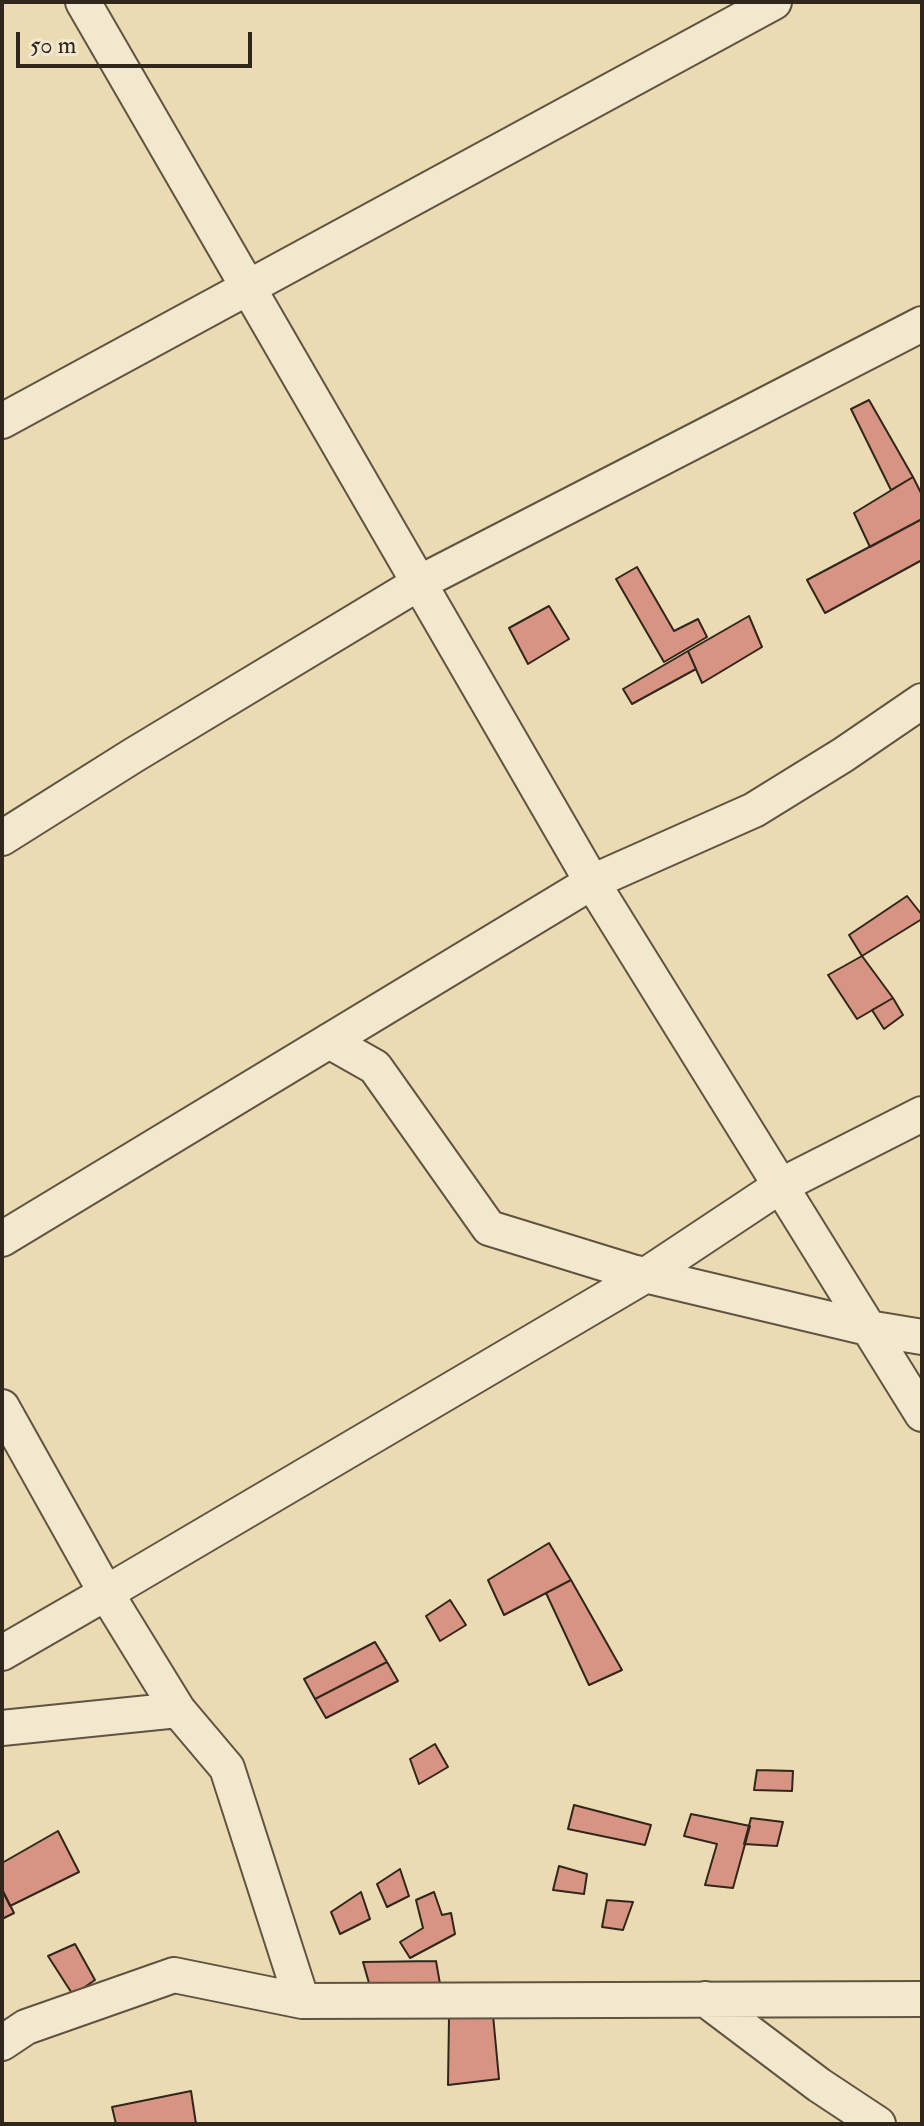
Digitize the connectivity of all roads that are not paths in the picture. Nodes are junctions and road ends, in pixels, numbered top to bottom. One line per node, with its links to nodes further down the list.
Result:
1 (83, 2): 3 (street)
2 (774, 2): 3 (street)
3 (248, 287): 5 (street); 6 (street)
4 (922, 324): 6 (street)
5 (2, 421)
6 (419, 583): 8 (street); 9 (street)
7 (922, 701): 9 (street)
8 (2, 838)
9 (592, 882): 10 (street); 12 (street)
10 (329, 1041): 13 (street); 14 (street)
11 (922, 1114): 12 (street)
12 (780, 1186): 14 (street); 15 (street)
13 (2, 1239)
14 (646, 1275): 15 (street); 19 (street)
15 (868, 1328): 16 (street); 18 (street)
16 (922, 1337)
17 (2, 1407): 19 (street)
18 (922, 1414)
19 (106, 1593): 20 (street); 21 (street)
20 (2, 1653)
21 (178, 1710): 22 (street); 25 (street)
22 (2, 1728)
23 (705, 1999): 24 (street); 25 (street); 27 (street)
24 (922, 1999)
25 (302, 2001): 26 (street)
26 (2, 2043)
27 (878, 2124)

